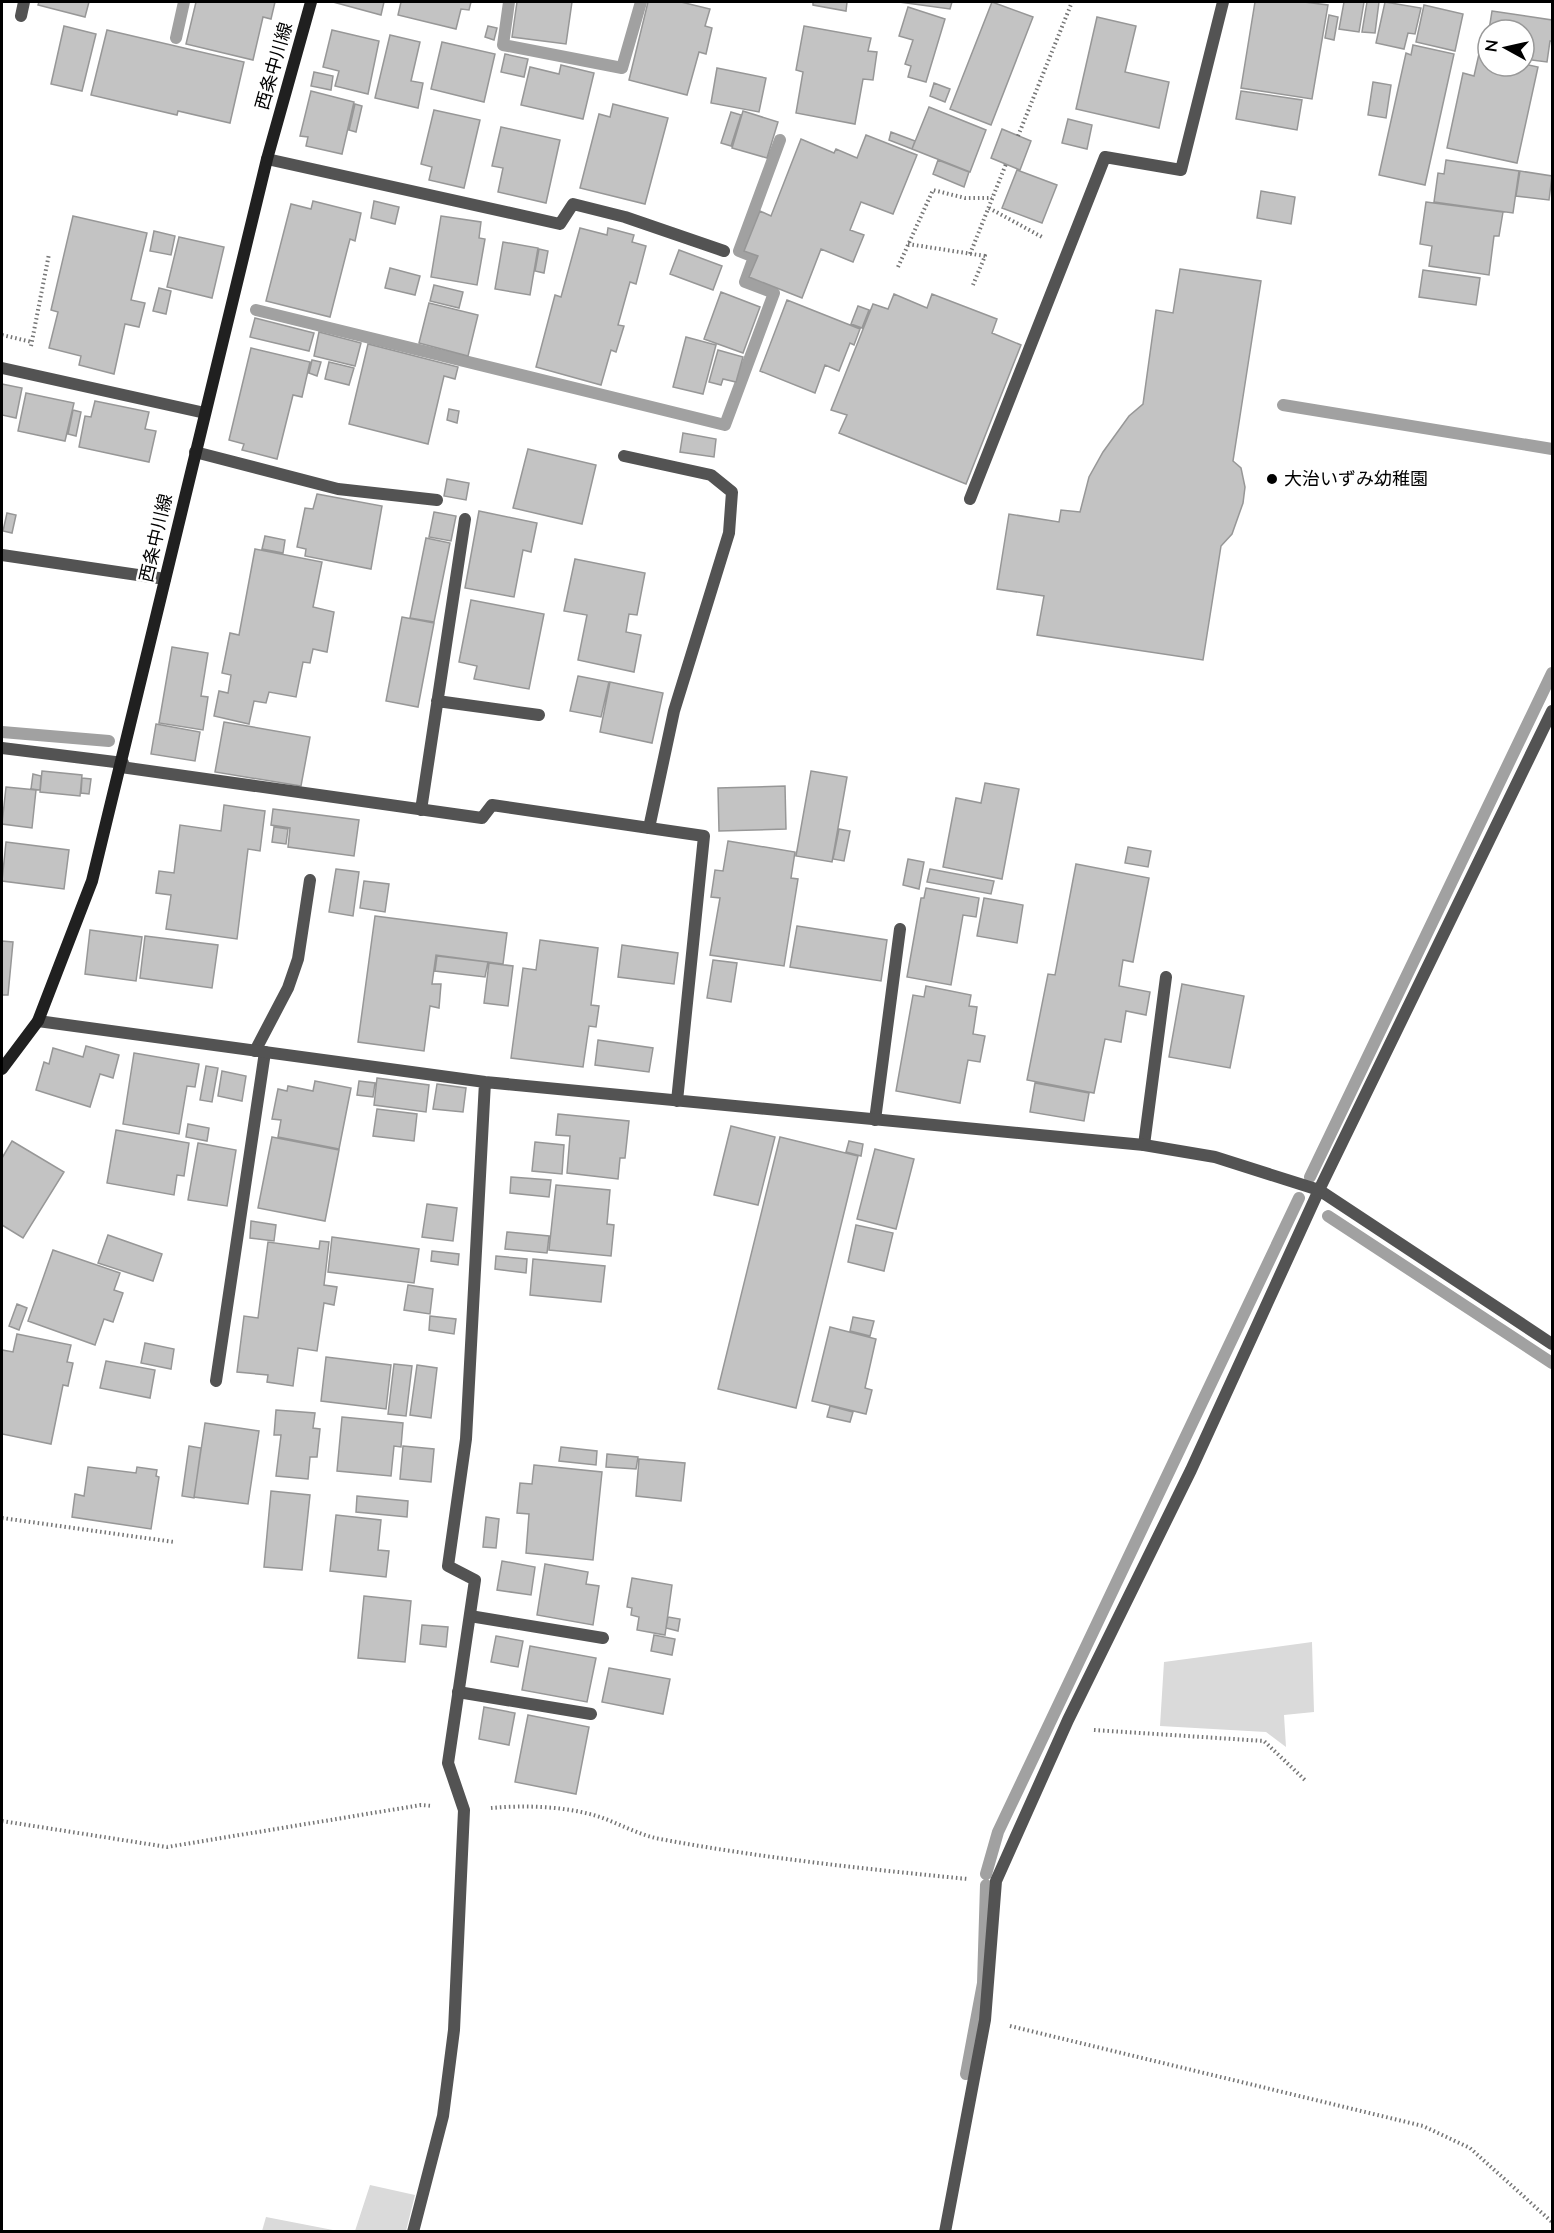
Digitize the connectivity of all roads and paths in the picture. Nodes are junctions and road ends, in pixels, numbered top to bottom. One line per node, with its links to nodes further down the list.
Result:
1 (24, 2): 5 (street)
2 (311, 2): 7 (main road, 西条中川線)
3 (1072, 2): 6 (path)
4 (1223, 2): 25 (street)
5 (21, 16)
6 (1018, 136)
7 (267, 159): 13 (street); 22 (main road, 西条中川線)
8 (1006, 164): 9 (path)
9 (992, 198): 10 (path); 12 (path)
10 (989, 207): 11 (path); 15 (path)
11 (1044, 238)
12 (908, 244): 15 (path); 16 (path)
13 (724, 251)
14 (49, 254): 19 (path)
15 (970, 254): 17 (path)
16 (898, 267)
17 (973, 285)
18 (2, 335): 19 (path)
19 (32, 342): 21 (path)
20 (2, 368): 21 (street)
21 (26, 373): 22 (street)
22 (205, 413): 23 (main road, 西条中川線)
23 (195, 452): 26 (street); 29 (main road, 西条中川線)
24 (624, 456): 36 (street)
25 (970, 499)
26 (437, 500)
27 (465, 519): 30 (street)
28 (2, 555): 29 (street)
29 (165, 579): 34 (main road, 西条中川線)
30 (437, 701): 32 (street); 35 (street)
31 (1552, 711): 47 (street)
32 (539, 715)
33 (2, 748): 34 (street)
34 (122, 765): 35 (street); 40 (main road, 西条中川線)
35 (421, 810): 36 (street)
36 (649, 828): 44 (street)
37 (310, 880): 41 (street)
38 (900, 929): 45 (street)
39 (1166, 977): 46 (street)
40 (38, 1021): 41 (street); 42 (main road, 西条中川線)
41 (260, 1052): 43 (street); 49 (street)
42 (2, 1069)
43 (485, 1082): 44 (street); 52 (street)
44 (677, 1101): 45 (street)
45 (875, 1120): 46 (street)
46 (1144, 1145): 47 (street)
47 (1319, 1190): 48 (street); 56 (street)
48 (1552, 1344)
49 (216, 1381)
50 (2, 1518): 51 (path)
51 (174, 1542)
52 (470, 1616): 53 (street); 54 (street)
53 (603, 1638)
54 (458, 1692): 55 (street); 58 (street)
55 (591, 1714)
56 (1068, 1720): 57 (path); 60 (street)
57 (1306, 1781)
58 (464, 1810): 59 (path); 60 (path); 63 (street)
59 (2, 1821)
60 (996, 1881): 61 (street)
61 (985, 2020): 62 (path); 64 (street)
62 (1552, 2222)
63 (413, 2232)
64 (945, 2232)

